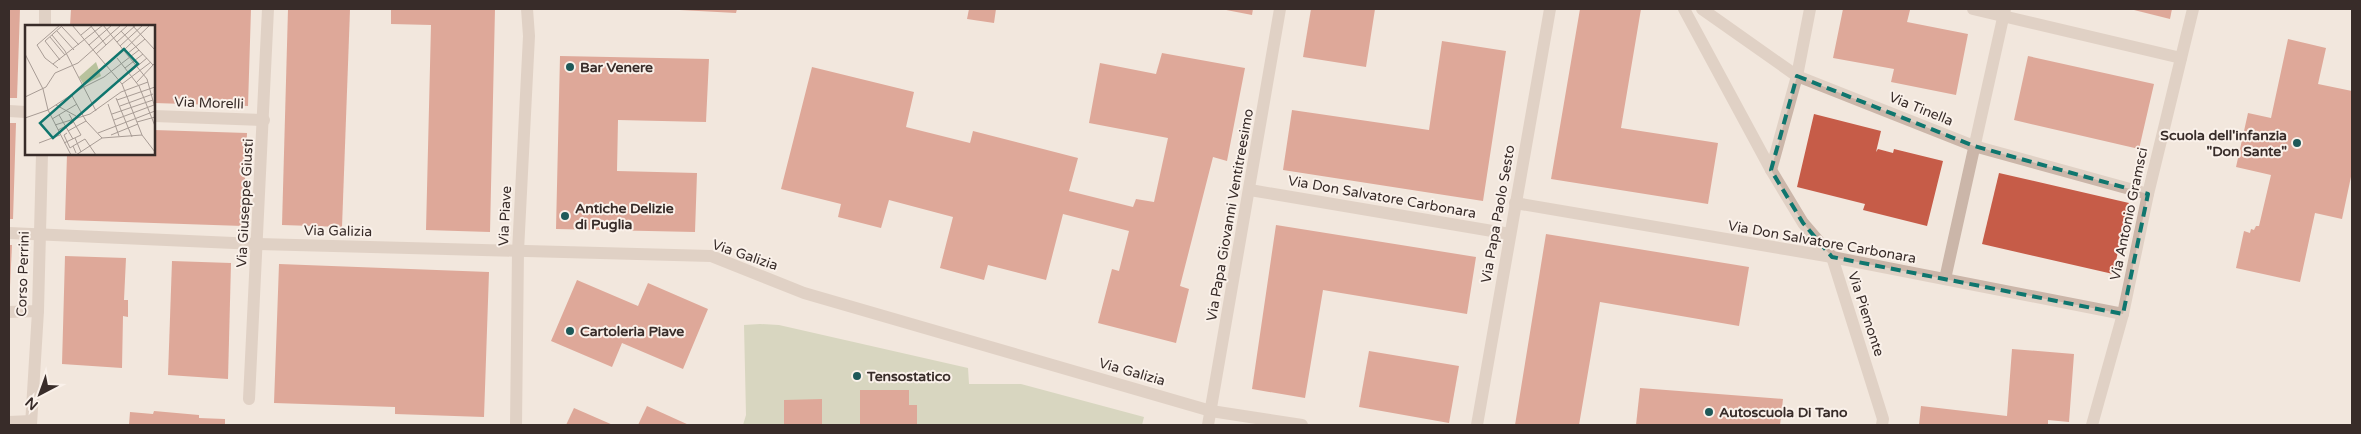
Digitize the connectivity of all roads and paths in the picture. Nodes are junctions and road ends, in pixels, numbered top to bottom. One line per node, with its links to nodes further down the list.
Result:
1 (45, 9): 12 (street)
2 (268, 9): 18 (street, Via Giuseppe Giusti)
3 (527, 9): 29 (street, Via Piave)
4 (1280, 9): 22 (street, Via Papa Giovanni Ventitreesimo)
5 (1550, 9): 24 (street, Via Papa Paolo Sesto)
6 (1684, 9): 21 (street, Via Piemonte)
7 (1702, 9): 14 (street, Via Tinella)
8 (1810, 9): 14 (street)
9 (1973, 9): 11 (street)
10 (2193, 9): 13 (street, Via Antonio Gramsci)
11 (2004, 12): 13 (street); 19 (street)
12 (45, 25)
13 (2181, 58): 23 (street, Via Antonio Gramsci)
14 (1797, 76): 19 (street, Via Tinella); 21 (street)
15 (9, 111): 16 (street)
16 (25, 112)
17 (155, 116): 18 (street, Via Morelli)
18 (264, 120): 28 (street, Via Giuseppe Giusti)
19 (1974, 146): 23 (street, Via Tinella); 31 (street)
20 (42, 155): 26 (street, Corso Perrini)
21 (1771, 170): 30 (street, Via Piemonte)
22 (1250, 190): 27 (street, Via Don Salvatore Carbonara); 36 (street, Via Papa Giovanni Ventitreesimo)
23 (2148, 194): 34 (street, Via Antonio Gramsci)
24 (1515, 203): 27 (street, Via Papa Paolo Sesto); 30 (street, Via Don Salvatore Carbonara)
25 (9, 233): 26 (street, Via Galizia)
26 (40, 234): 28 (street, Via Galizia); 32 (street, Corso Perrini)
27 (1510, 234): 42 (street, Via Papa Paolo Sesto)
28 (258, 244): 29 (street, Via Galizia); 35 (street, Via Giuseppe Giusti)
29 (518, 251): 36 (street, Via Galizia); 39 (street, Via Piave)
30 (1832, 258): 31 (street, Via Don Salvatore Carbonara); 43 (street, Via Piemonte)
31 (1945, 279): 34 (street, Via Don Salvatore Carbonara)
32 (38, 311): 33 (street); 38 (street, Corso Perrini)
33 (9, 312)
34 (2123, 314): 44 (street, Via Antonio Gramsci)
35 (249, 399)
36 (1211, 410): 40 (street, Via Papa Giovanni Ventitreesimo); 41 (street, Via Galizia)
37 (9, 422): 38 (street)
38 (31, 423)
39 (516, 425)
40 (1208, 425)
41 (1302, 425)
42 (1477, 425)
43 (1882, 425)
44 (2092, 425)

